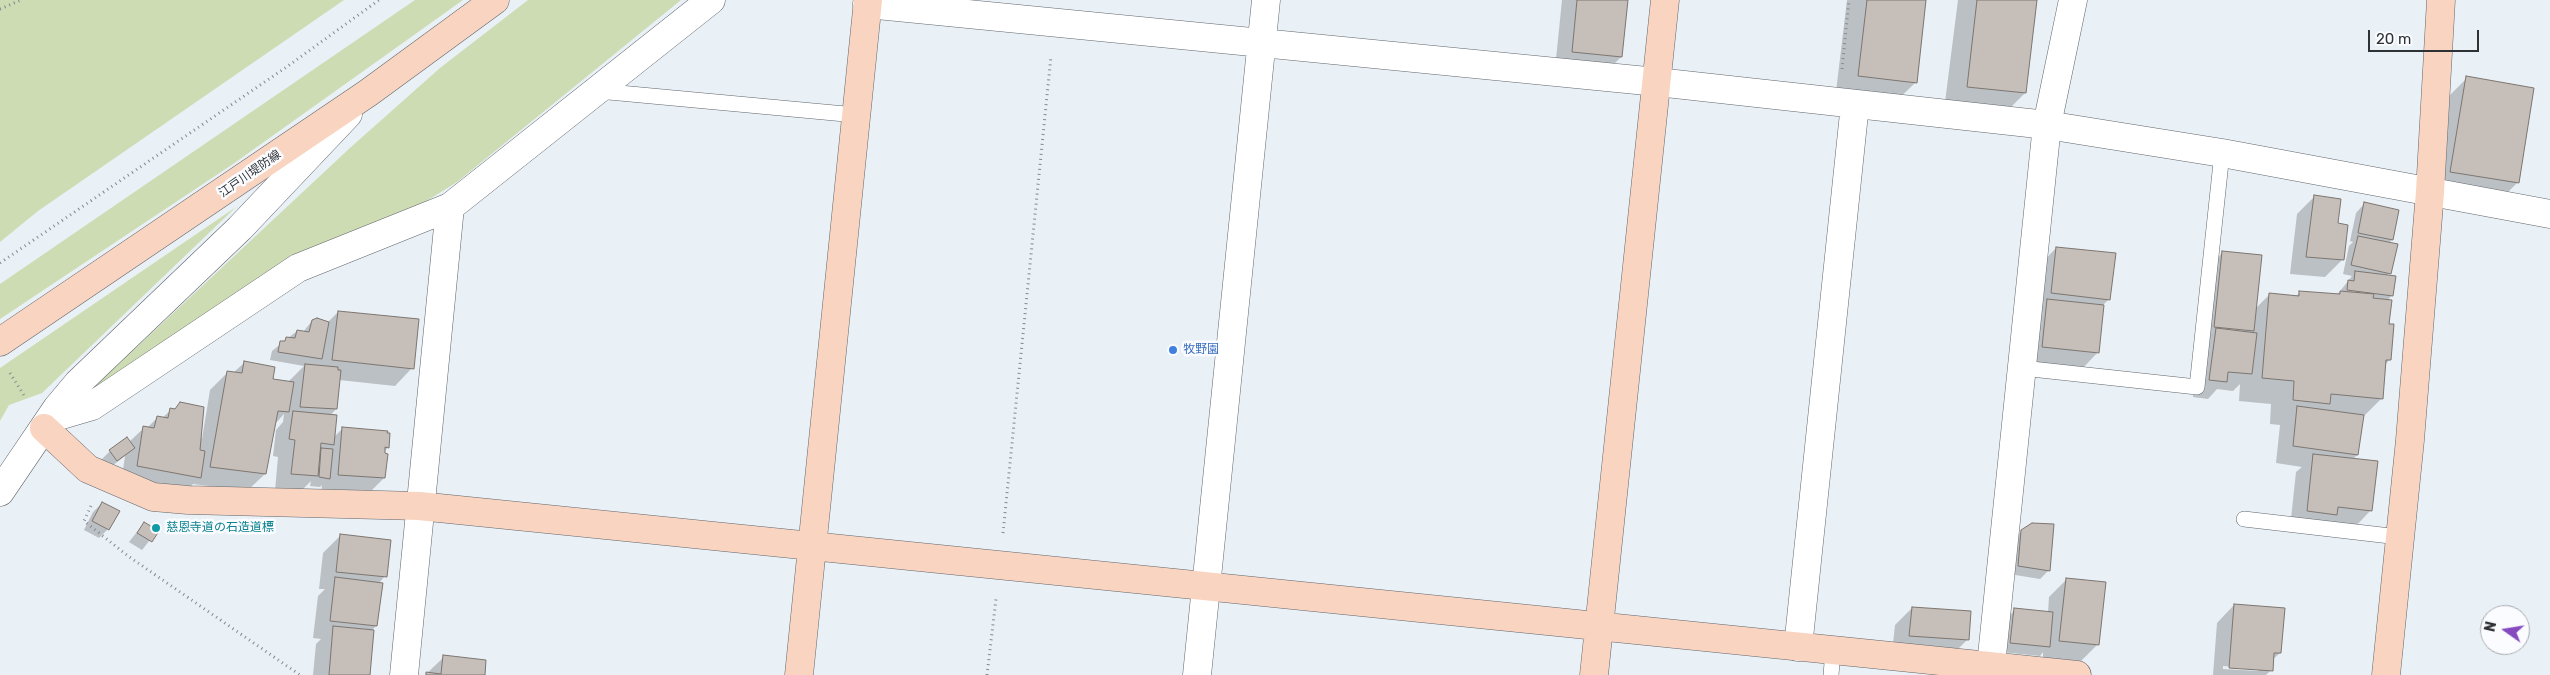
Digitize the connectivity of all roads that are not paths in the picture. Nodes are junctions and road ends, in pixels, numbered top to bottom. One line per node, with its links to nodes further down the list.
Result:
1 (495, 0): 11 (street, 江戸川堤防線)
2 (710, 0): 10 (street)
3 (1266, 0): 8 (street)
4 (1665, 0): 9 (street)
5 (2072, 0): 14 (street)
6 (2441, 0): 16 (street)
7 (867, 2): 8 (street); 13 (street)
8 (1261, 44): 9 (street); 27 (street)
9 (1657, 82): 12 (street); 28 (street)
10 (598, 91): 13 (lane); 17 (street)
11 (368, 93): 19 (street, 江戸川堤防線); 21 (street)
12 (1847, 103): 14 (street); 29 (street)
13 (856, 116): 26 (street)
14 (2047, 125): 15 (street); 20 (street)
15 (2222, 153): 16 (street); 20 (lane)
16 (2430, 192): 18 (street); 25 (street)
17 (450, 207): 21 (street); 23 (street)
18 (2550, 214)
19 (2, 353)
20 (2022, 368): 31 (street)
21 (47, 423): 22 (street); 23 (street)
22 (0, 492)
23 (419, 506): 26 (street); 32 (street)
24 (2244, 519): 25 (lane)
25 (2399, 537): 37 (street)
26 (813, 546): 27 (street); 33 (street)
27 (1207, 586): 28 (street); 34 (street)
28 (1599, 626): 29 (street); 35 (street)
29 (1798, 647): 30 (street)
30 (1832, 663): 31 (street)
31 (1990, 670): 36 (street)
32 (404, 675)
33 (799, 675)
34 (1198, 675)
35 (1594, 675)
36 (2077, 675)
37 (2386, 675)

